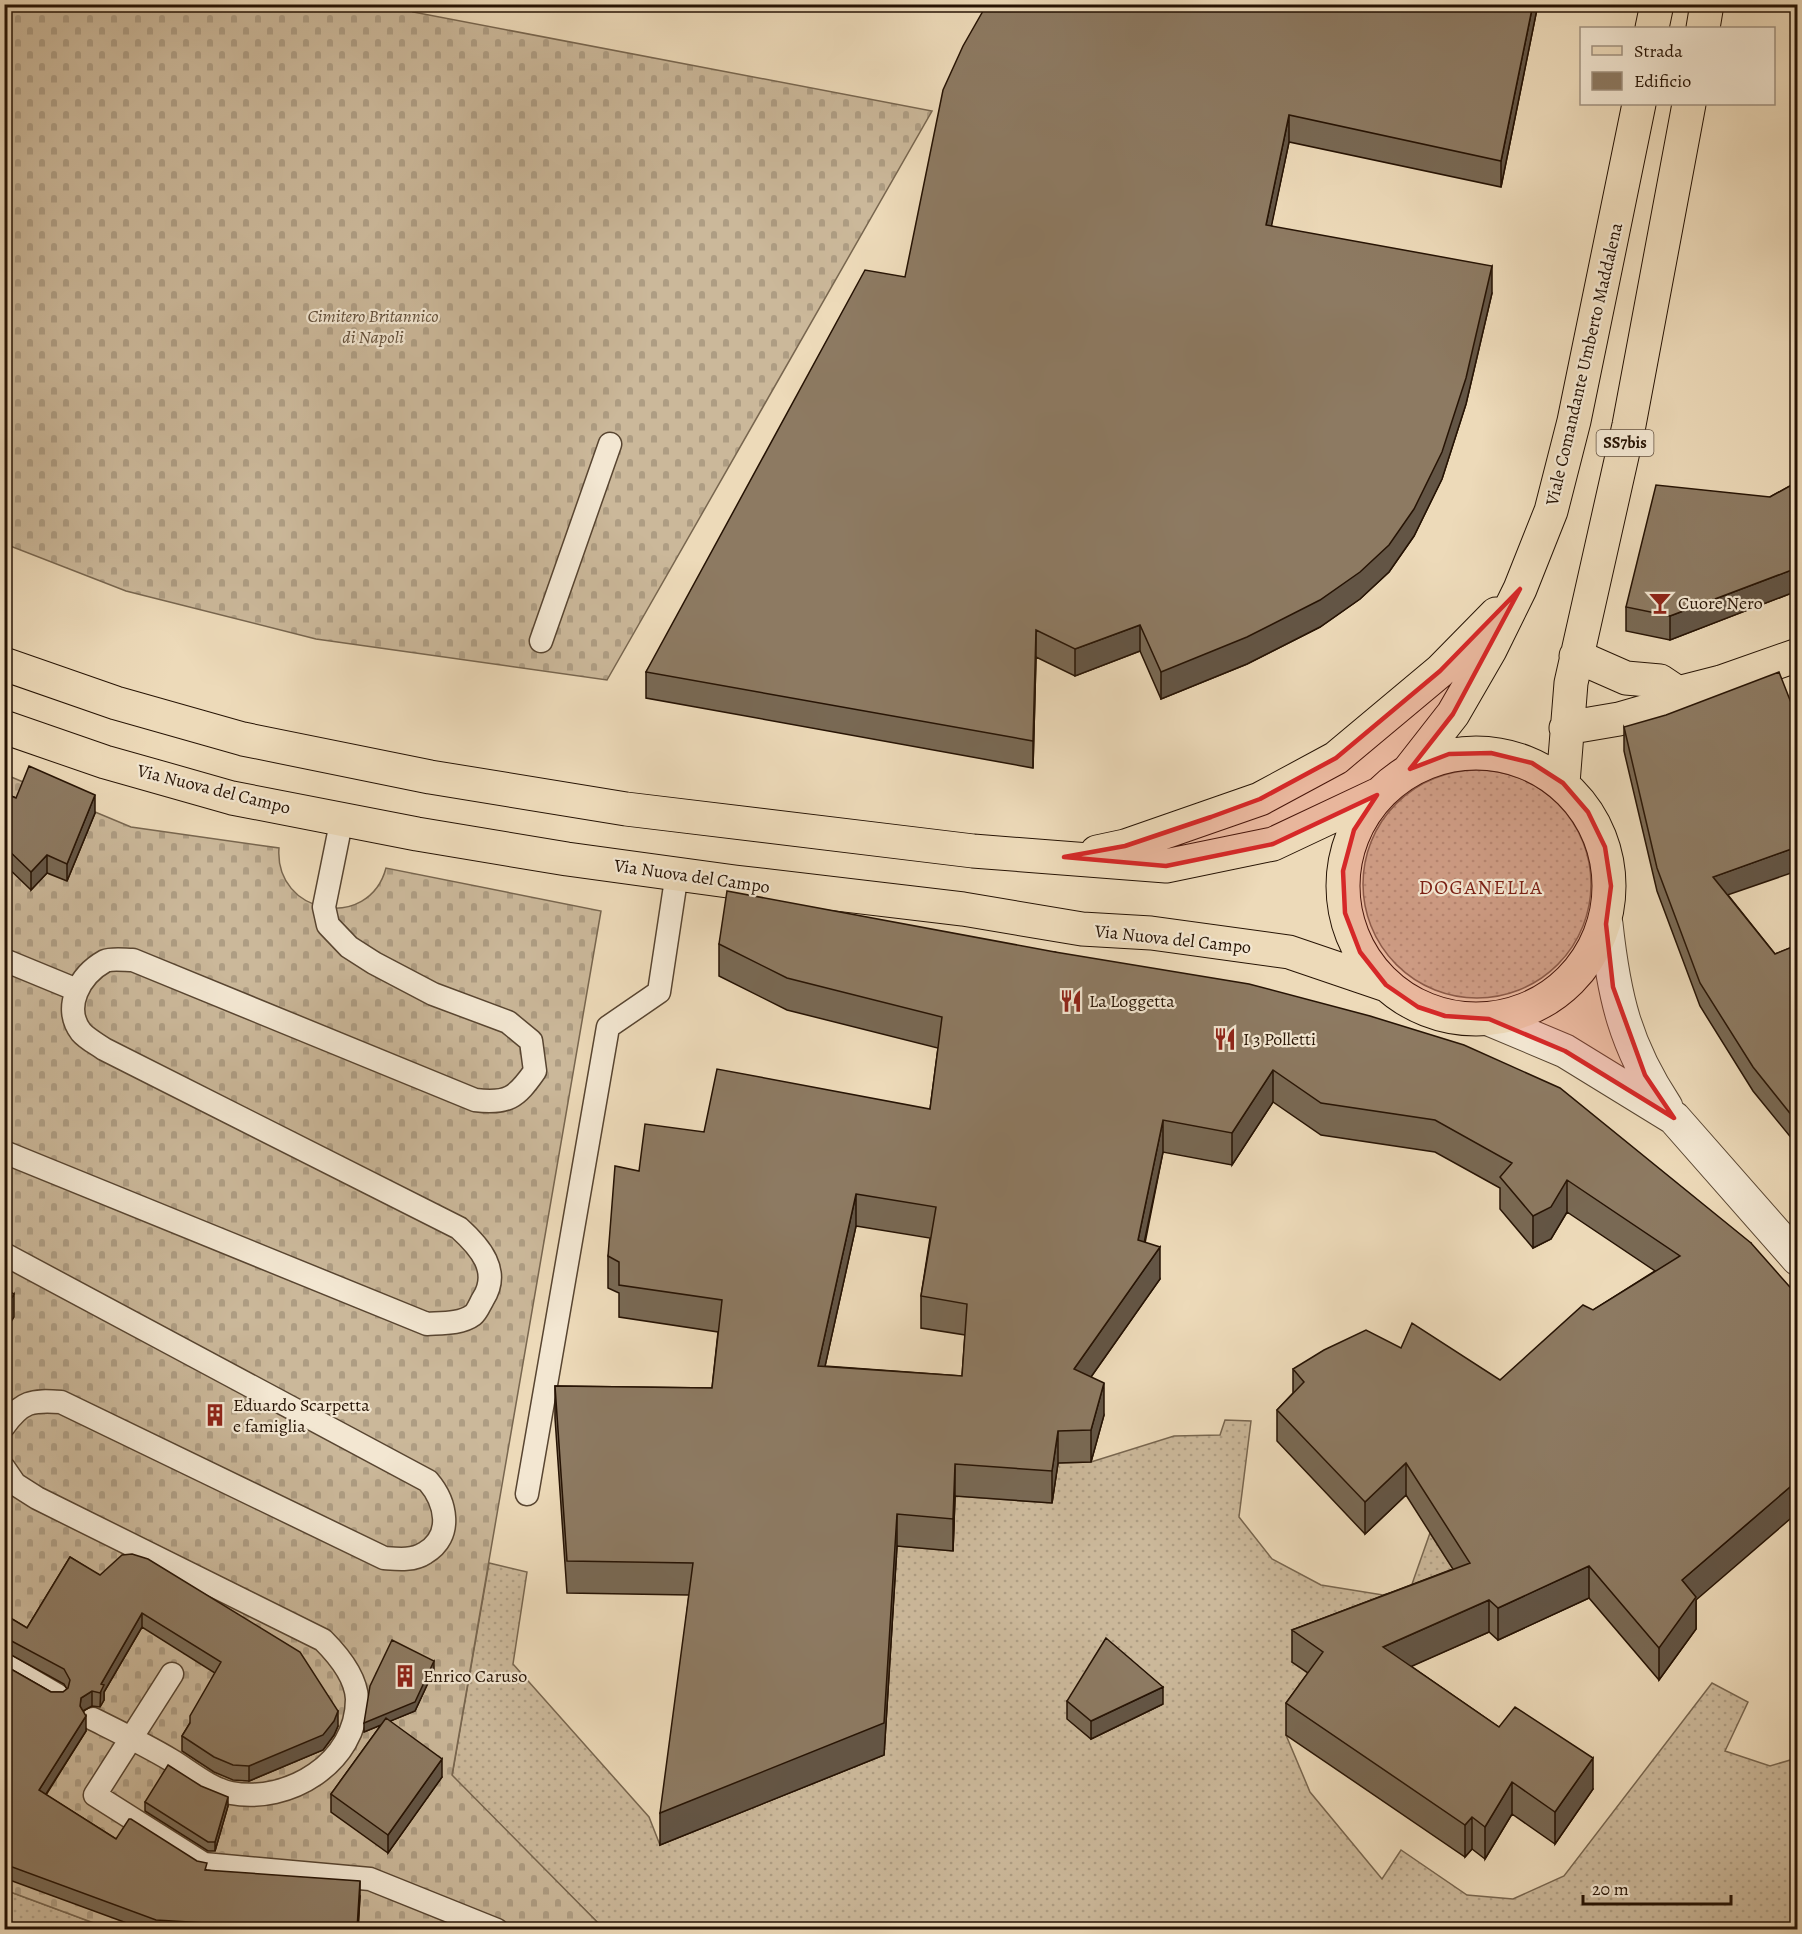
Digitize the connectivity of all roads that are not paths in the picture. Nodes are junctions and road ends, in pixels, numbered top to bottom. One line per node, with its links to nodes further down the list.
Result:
1 (1656, 4): 3 (main road)
2 (1707, 4): 4 (main road)
3 (1653, 27)
4 (1703, 27)
5 (1639, 105): 8 (main road, Viale Comandante Umberto Maddalena / SS7bis)
6 (1689, 105): 11 (main road, SS7bis)
7 (610, 444): 9 (lane)
8 (1520, 589): 16 (main road, Viale Comandante Umberto Maddalena); 20 (main road)
9 (541, 641)
10 (1797, 655): 13 (main road)
11 (1576, 656): 13 (main road); 15 (main road, SS7bis)
12 (4, 664): 20 (main road)
13 (1678, 693): 15 (main road)
14 (4, 727): 19 (main road, Via Nuova del Campo)
15 (1566, 728): 17 (main road, SS7bis)
16 (1410, 769): 17 (main road); 18 (main road)
17 (1563, 783): 22 (main road)
18 (1377, 795): 20 (main road); 24 (main road)
19 (342, 818): 21 (main road, Via Nuova del Campo); 25 (lane)
20 (1064, 857)
21 (677, 873): 24 (main road, Via Nuova del Campo); 33 (lane)
22 (1606, 924): 26 (main road); 27 (street)
23 (4, 960): 25 (lane)
24 (1386, 985): 26 (main road)
25 (76, 990): 28 (lane)
26 (1489, 1019): 27 (street)
27 (1674, 1118): 30 (street)
28 (4, 1152)
29 (4, 1254): 31 (lane)
30 (1797, 1259)
31 (4, 1425)
32 (4, 1468): 38 (lane)
33 (527, 1494)
34 (4, 1664): 36 (lane)
35 (172, 1674): 38 (lane)
36 (57, 1695)
37 (93, 1719): 38 (lane)
38 (130, 1738): 39 (lane)
39 (497, 1929)

